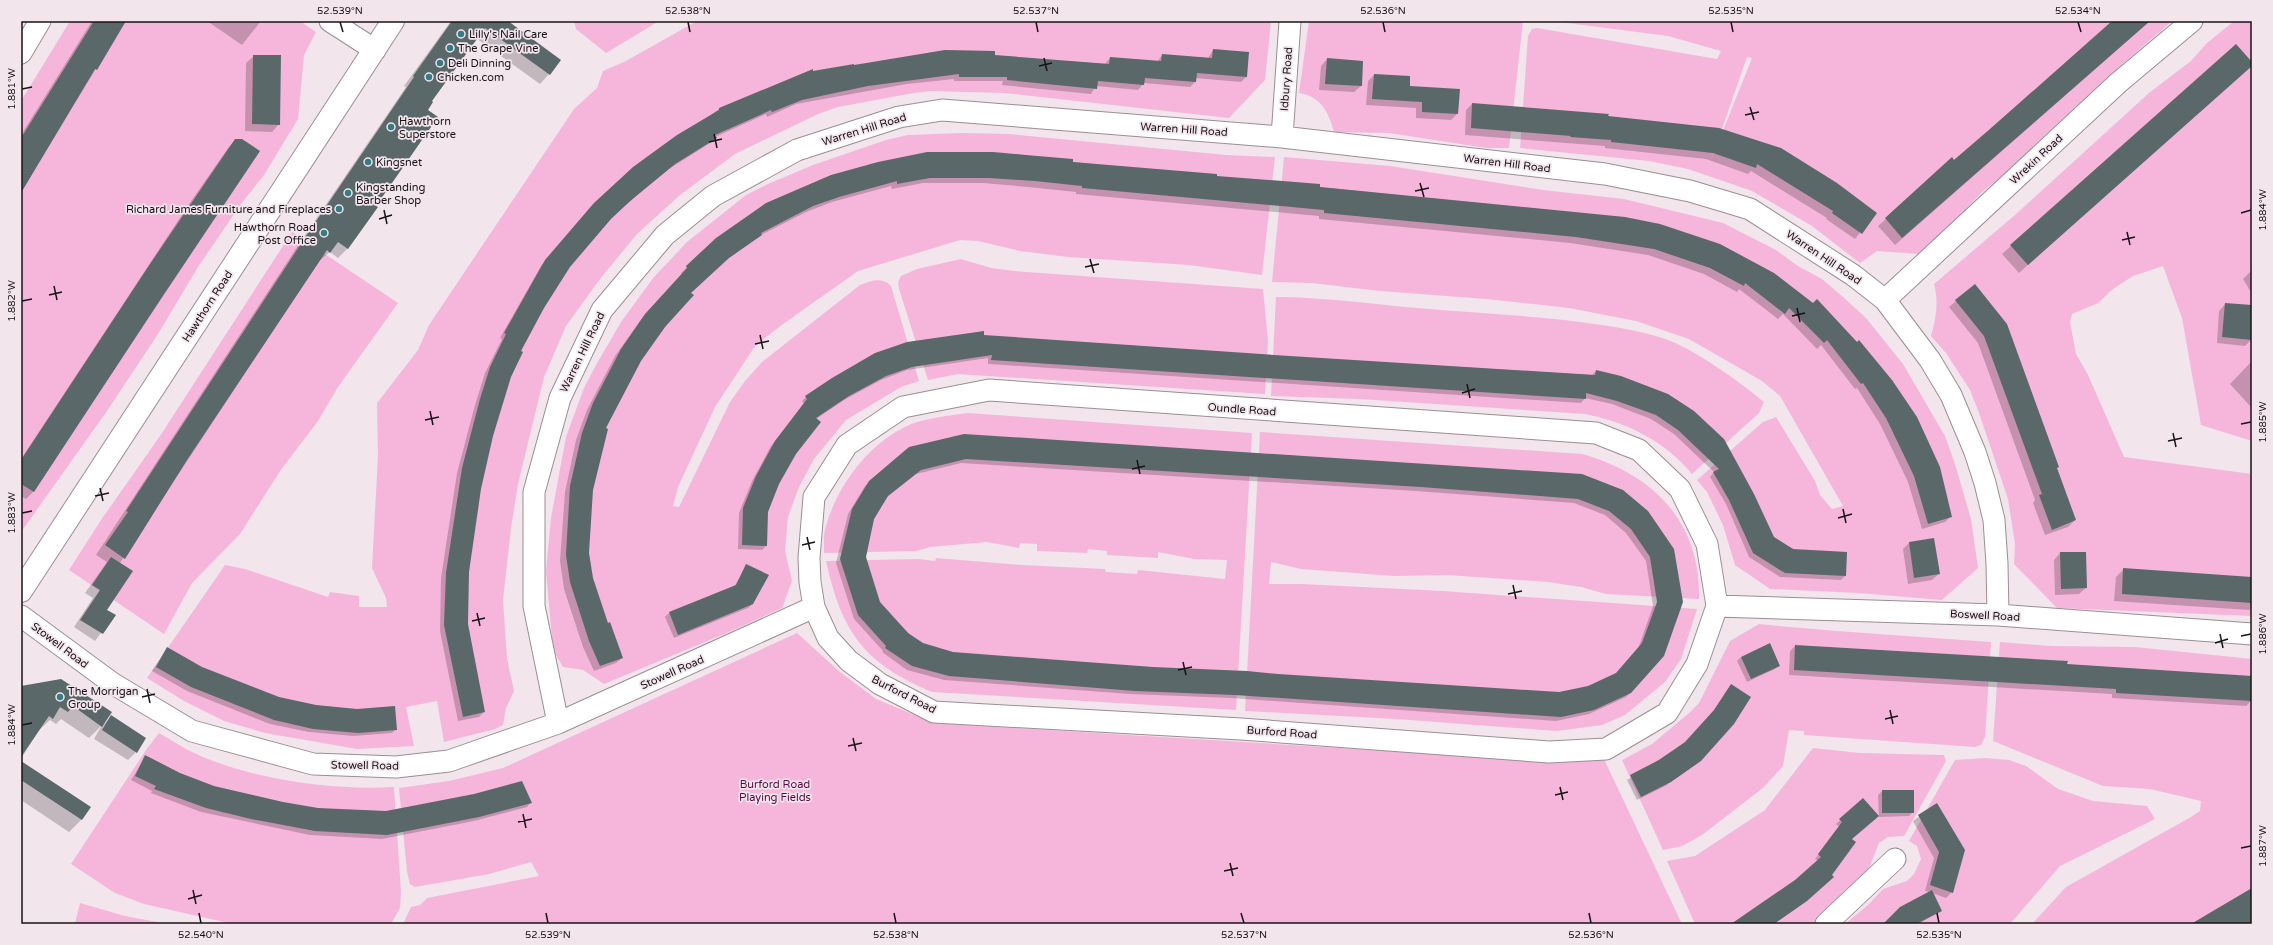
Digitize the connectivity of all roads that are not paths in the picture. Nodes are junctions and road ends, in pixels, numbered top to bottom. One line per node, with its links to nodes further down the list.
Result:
1 (40, 21): 7 (street)
2 (330, 21): 6 (street)
3 (393, 21): 6 (street, Hawthorn Road)
4 (1290, 21): 8 (street, Idbury Road)
5 (2192, 21): 9 (street, Wrekin Road)
6 (375, 50): 10 (street, Hawthorn Road)
7 (21, 53)
8 (1282, 137): 9 (street, Warren Hill Road); 16 (street, Warren Hill Road)
9 (1885, 300): 13 (street, Warren Hill Road)
10 (21, 591)
11 (1717, 606): 12 (street, Burford Road); 12 (street, Oundle Road); 13 (street, Boswell Road)
12 (814, 607): 16 (street, Stowell Road)
13 (1998, 615): 15 (street, Boswell Road)
14 (21, 616): 16 (street, Stowell Road)
15 (2252, 634)
16 (558, 723)
17 (1895, 859): 18 (street)
18 (1826, 924)

